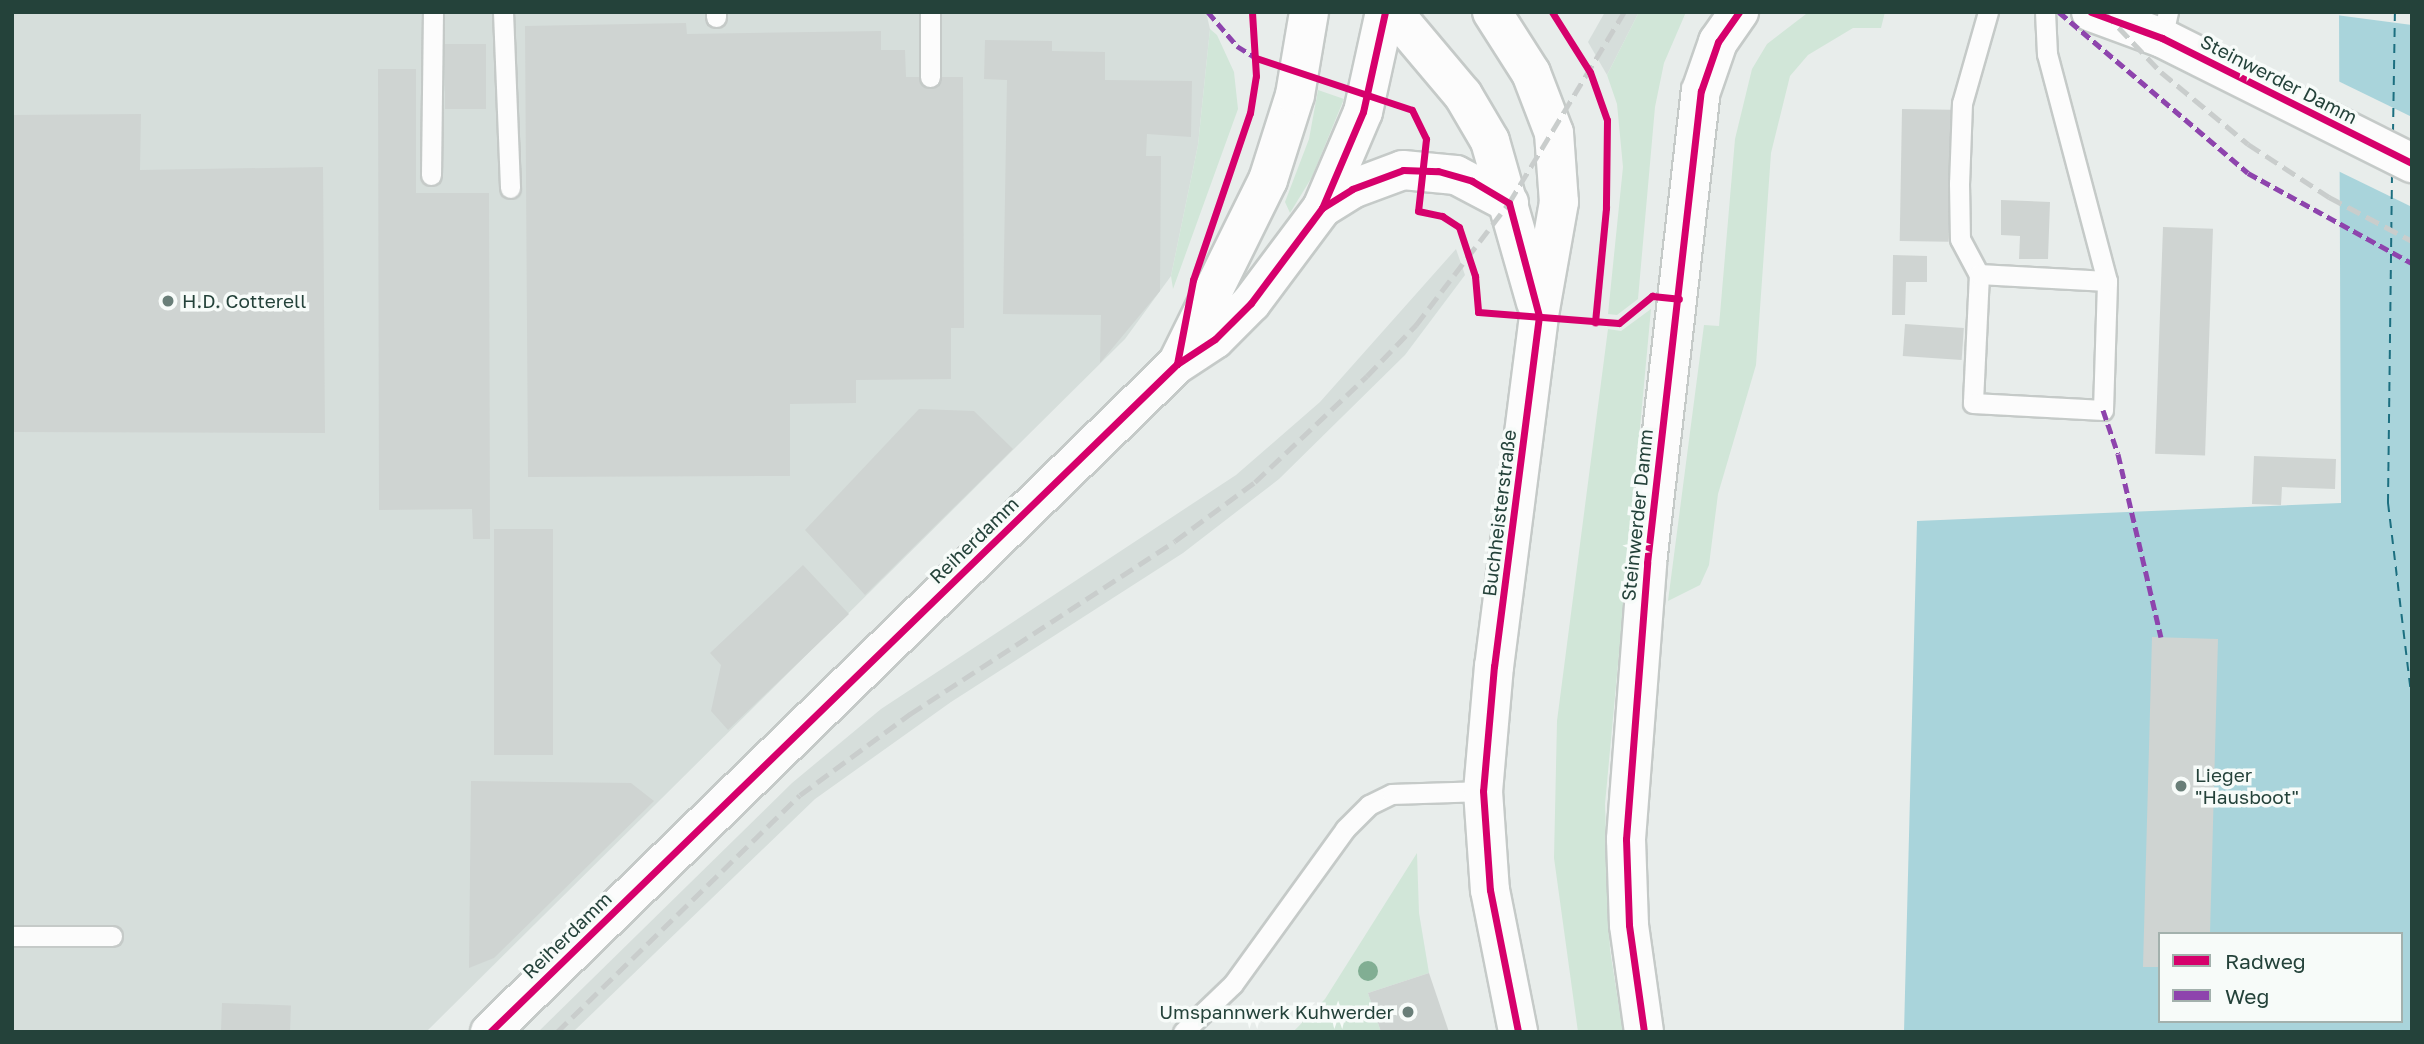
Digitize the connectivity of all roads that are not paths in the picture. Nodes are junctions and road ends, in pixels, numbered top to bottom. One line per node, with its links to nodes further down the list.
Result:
1 (433, 12): 15 (lane)
2 (503, 12): 16 (lane)
3 (930, 12): 13 (lane)
4 (1309, 12): 22 (street, Reiherdamm)
5 (1385, 12): 18 (street, Reiherdamm)
6 (1393, 12): 17 (street, Buchheisterstraße)
7 (1492, 12): 21 (street, Buchheisterstraße)
8 (1739, 12): 29 (street, Steinwerder Damm)
9 (1989, 12): 19 (lane)
10 (2045, 12): 20 (lane)
11 (2091, 12): 12 (street, Steinwerder Damm)
12 (2165, 25): 14 (street, Steinwerder Damm)
13 (930, 77)
14 (2412, 163)
15 (431, 175)
16 (510, 188)
17 (1509, 202): 18 (street); 21 (street, Buchheisterstraße)
18 (1322, 208): 22 (street, Reiherdamm)
19 (1979, 274): 20 (lane); 20 (lane)
20 (2107, 281)
21 (1539, 316): 23 (street, Buchheisterstraße)
22 (1177, 364): 26 (street, Reiherdamm)
23 (1483, 791): 27 (lane); 28 (street, Buchheisterstraße)
24 (12, 936): 25 (lane)
25 (112, 936)
26 (490, 1032)
27 (1183, 1032)
28 (1518, 1032)
29 (1644, 1032)

